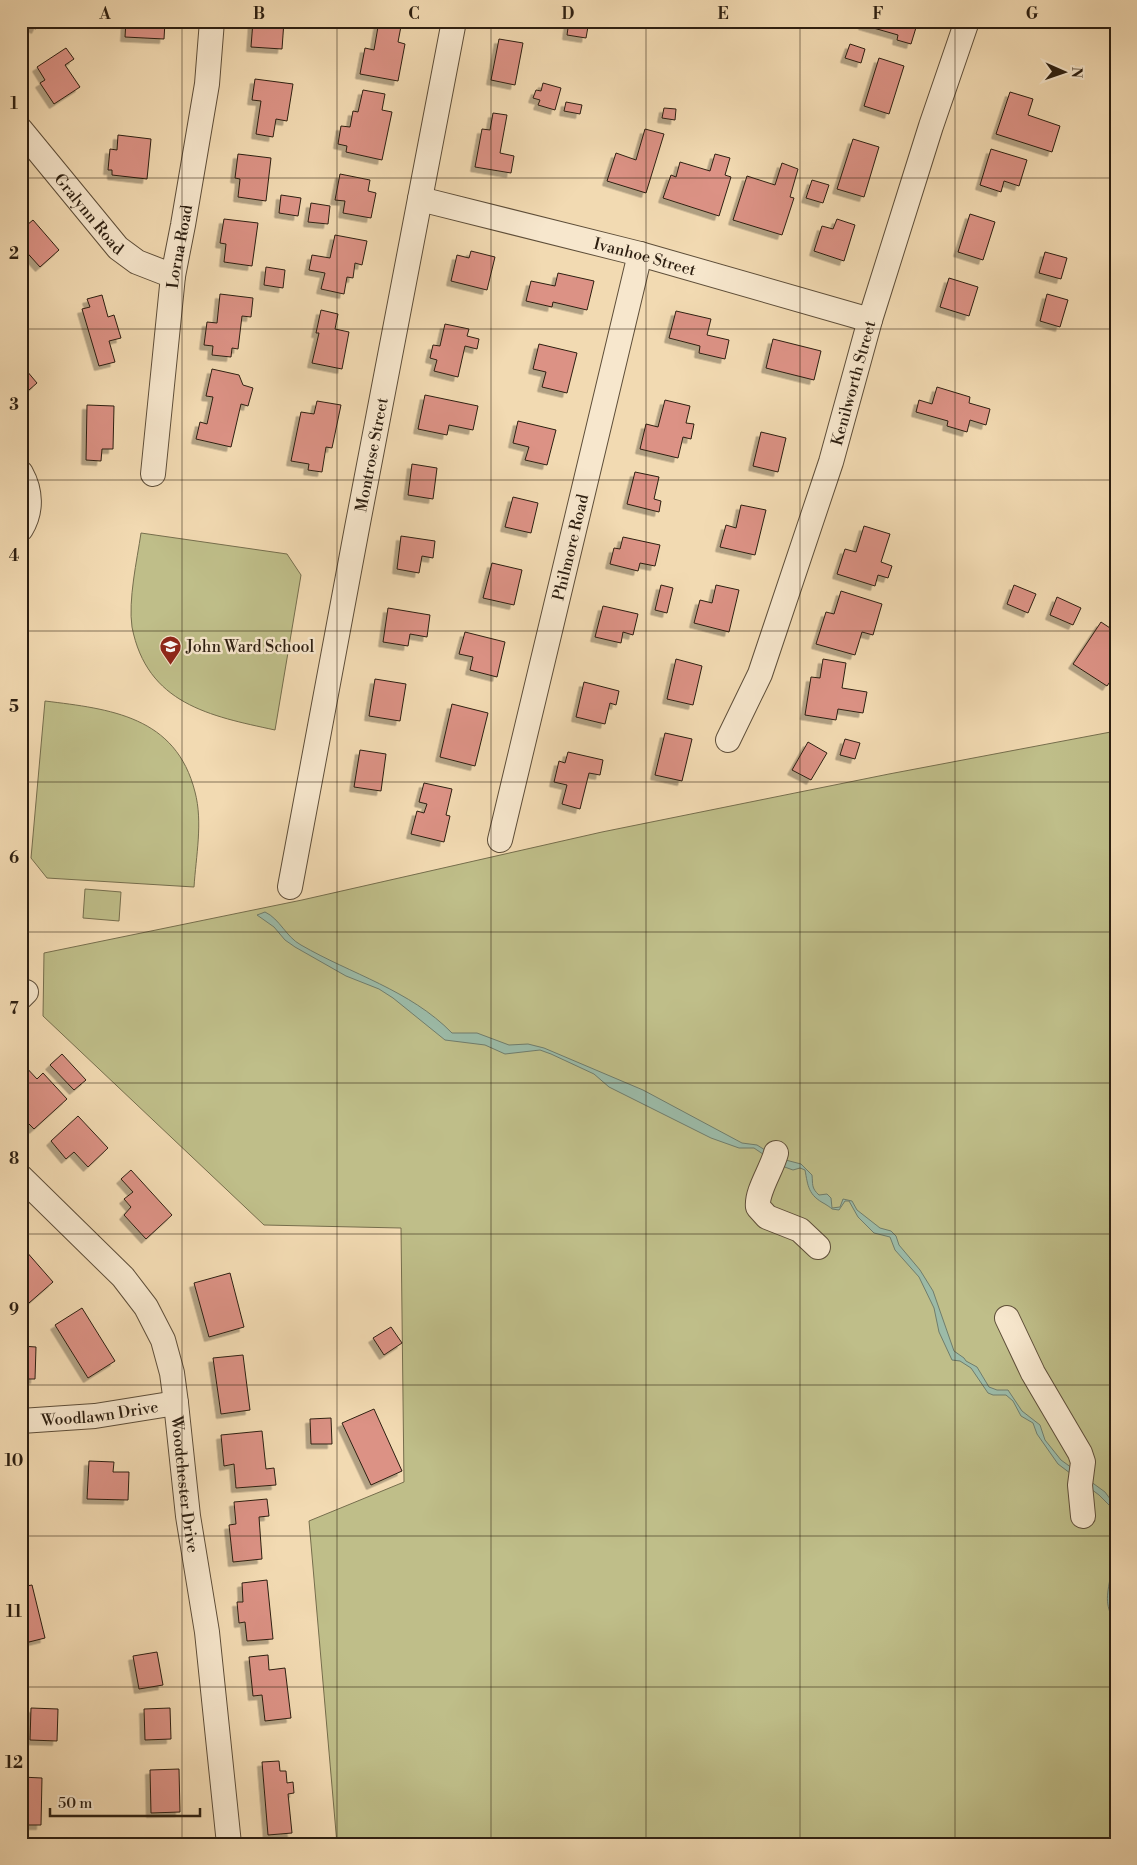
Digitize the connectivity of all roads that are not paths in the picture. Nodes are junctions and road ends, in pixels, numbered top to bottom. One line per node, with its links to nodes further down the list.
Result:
1 (212, 21): 7 (street, Lorna Road)
2 (454, 21): 5 (street, Montrose Street)
3 (967, 21): 8 (street, Kenilworth Street)
4 (21, 130): 7 (street, Gralynn Road)
5 (420, 199): 6 (street, Ivanhoe Street); 14 (street, Montrose Street)
6 (640, 254): 8 (street, Ivanhoe Street); 13 (street, Philmore Road)
7 (173, 276): 10 (street, Lorna Road)
8 (870, 320): 12 (street, Kenilworth Street)
9 (21, 473): 11 (street)
10 (153, 474)
11 (22, 528)
12 (728, 740)
13 (500, 840)
14 (290, 887)
15 (774, 1159): 17 (street)
16 (21, 1177): 19 (street, Woodchester Drive)
17 (818, 1247)
18 (1007, 1318): 21 (street)
19 (176, 1403): 20 (street, Woodlawn Drive); 22 (street, Woodchester Drive)
20 (21, 1422)
21 (1083, 1516)
22 (229, 1844)

